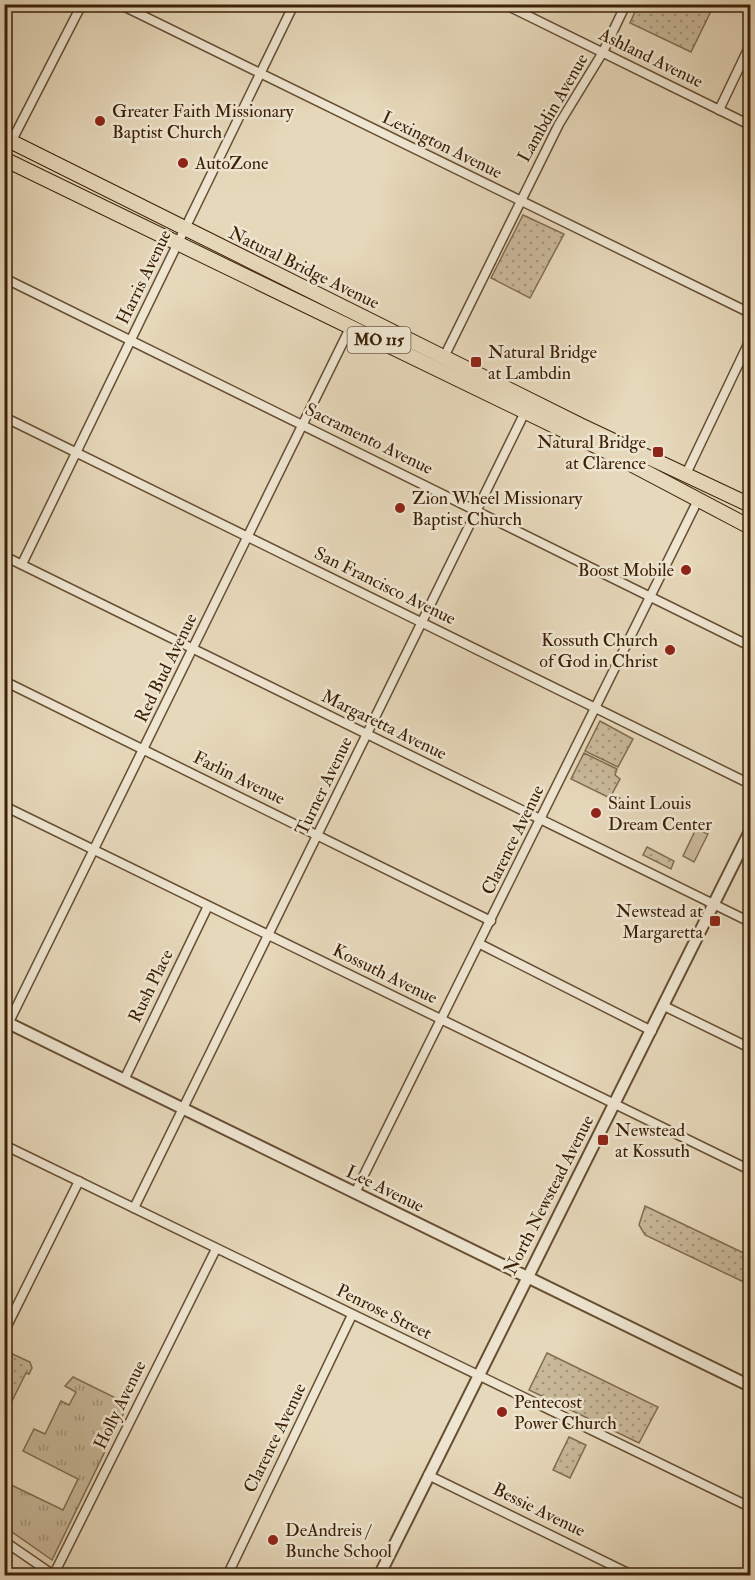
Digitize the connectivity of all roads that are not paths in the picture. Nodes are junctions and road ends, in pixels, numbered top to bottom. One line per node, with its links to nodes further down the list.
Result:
1 (82, 4): 11 (street)
2 (119, 4): 8 (street, Lexington Avenue)
3 (294, 4): 8 (street, Harris Avenue)
4 (504, 4): 7 (street, Ashland Avenue)
5 (626, 4): 7 (street, Lambdin Avenue)
6 (750, 45): 9 (street)
7 (603, 52): 9 (street, Ashland Avenue); 14 (street, Lambdin Avenue)
8 (259, 75): 14 (street, Lexington Avenue); 15 (street, Harris Avenue)
9 (718, 110): 10 (street, Ashland Avenue)
10 (750, 125)
11 (7, 140): 12 (street); 13 (main road, Natural Bridge Avenue)
12 (4, 158): 13 (main road); 16 (main road, Natural Bridge Avenue / MO 115)
13 (113, 192): 15 (main road, Natural Bridge Avenue)
14 (520, 201): 18 (street, Lexington Avenue); 22 (street, Lambdin Avenue)
15 (186, 229): 16 (street, Harris Avenue); 22 (main road, Natural Bridge Avenue)
16 (179, 243): 19 (main road, Natural Bridge Avenue / MO 115); 21 (street, Harris Avenue)
17 (4, 278): 21 (street, Sacramento Avenue)
18 (750, 313)
19 (351, 326): 23 (main road, Natural Bridge Avenue / MO 115); 25 (street, Red Bud Avenue)
20 (750, 339): 27 (street)
21 (131, 340): 25 (street, Sacramento Avenue); 26 (street, Harris Avenue)
22 (444, 357): 27 (main road, Natural Bridge Avenue)
23 (525, 412): 28 (main road, Natural Bridge Avenue / MO 115); 30 (street, Turner Avenue)
24 (4, 417): 26 (street, San Francisco Avenue)
25 (303, 426): 30 (street, Sacramento Avenue); 32 (street, Red Bud Avenue)
26 (76, 453): 32 (street, San Francisco Avenue); 34 (street, Harris Avenue)
27 (686, 474): 29 (main road, Natural Bridge Avenue)
28 (698, 500): 31 (main road, Natural Bridge Avenue / MO 115); 35 (street, Clarence Avenue)
29 (750, 505)
30 (477, 511): 35 (street, Sacramento Avenue); 36 (street, Turner Avenue)
31 (750, 527)
32 (248, 538): 36 (street, San Francisco Avenue); 38 (street, Red Bud Avenue)
33 (4, 555): 34 (street, Margaretta Avenue)
34 (22, 564): 38 (street, Margaretta Avenue)
35 (651, 596): 37 (street, Sacramento Avenue); 40 (street, Clarence Avenue)
36 (422, 623): 40 (street, San Francisco Avenue); 41 (street, Turner Avenue)
37 (750, 646)
38 (194, 649): 41 (street, Margaretta Avenue); 42 (street, Red Bud Avenue)
39 (4, 681): 42 (street, Farlin Avenue)
40 (596, 708): 43 (street, San Francisco Avenue); 45 (street, Clarence Avenue)
41 (367, 735): 45 (street, Margaretta Avenue); 47 (street, Turner Avenue)
42 (144, 750): 47 (street, Farlin Avenue); 48 (street, Red Bud Avenue)
43 (750, 784)
44 (4, 806): 48 (street, Kossuth Avenue)
45 (542, 818): 49 (street, Margaretta Avenue); 51 (street, Clarence Avenue)
46 (750, 831): 49 (street, North Newstead Avenue)
47 (318, 836): 51 (street, Farlin Avenue); 53 (street, Turner Avenue)
48 (94, 849): 50 (street, Kossuth Avenue); 57 (street, Red Bud Avenue)
49 (714, 904): 52 (street, Margaretta Avenue); 55 (street, North Newstead Avenue)
50 (208, 906): 53 (street, Kossuth Avenue); 60 (street, Rush Place)
51 (491, 921): 54 (street, Clarence Avenue)
52 (750, 922)
53 (268, 935): 56 (street, Kossuth Avenue); 62 (street, Turner Avenue)
54 (480, 944): 56 (street, Clarence Avenue); 58 (street)
55 (664, 1006): 58 (street, North Newstead Avenue); 59 (street)
56 (442, 1020): 61 (street, Kossuth Avenue); 66 (street, Clarence Avenue)
57 (7, 1021): 60 (street, Lee Avenue)
58 (652, 1031): 61 (street, North Newstead Avenue)
59 (750, 1048)
60 (124, 1080): 62 (street, Lee Avenue)
61 (615, 1104): 64 (street, Kossuth Avenue); 69 (street, North Newstead Avenue)
62 (183, 1109): 66 (street, Lee Avenue); 67 (street, Turner Avenue)
63 (4, 1145): 65 (street, Penrose Street)
64 (750, 1170)
65 (79, 1181): 67 (street, Penrose Street); 71 (street)
66 (355, 1193): 69 (street, Lee Avenue)
67 (134, 1208): 68 (street, Penrose Street)
68 (216, 1249): 70 (street, Penrose Street); 77 (street, Holly Avenue)
69 (526, 1276): 72 (street, North Newstead Avenue); 73 (street, Lee Avenue)
70 (352, 1315): 72 (street, Penrose Street); 78 (street, Clarence Avenue)
71 (4, 1332)
72 (477, 1376): 74 (street, North Newstead Avenue); 75 (street, Penrose Street)
73 (750, 1386)
74 (428, 1475): 79 (street, North Newstead Avenue); 80 (street, Bessie Avenue)
75 (750, 1507)
76 (4, 1541): 77 (street)
77 (54, 1575)
78 (227, 1575)
79 (379, 1575)
80 (634, 1575)

